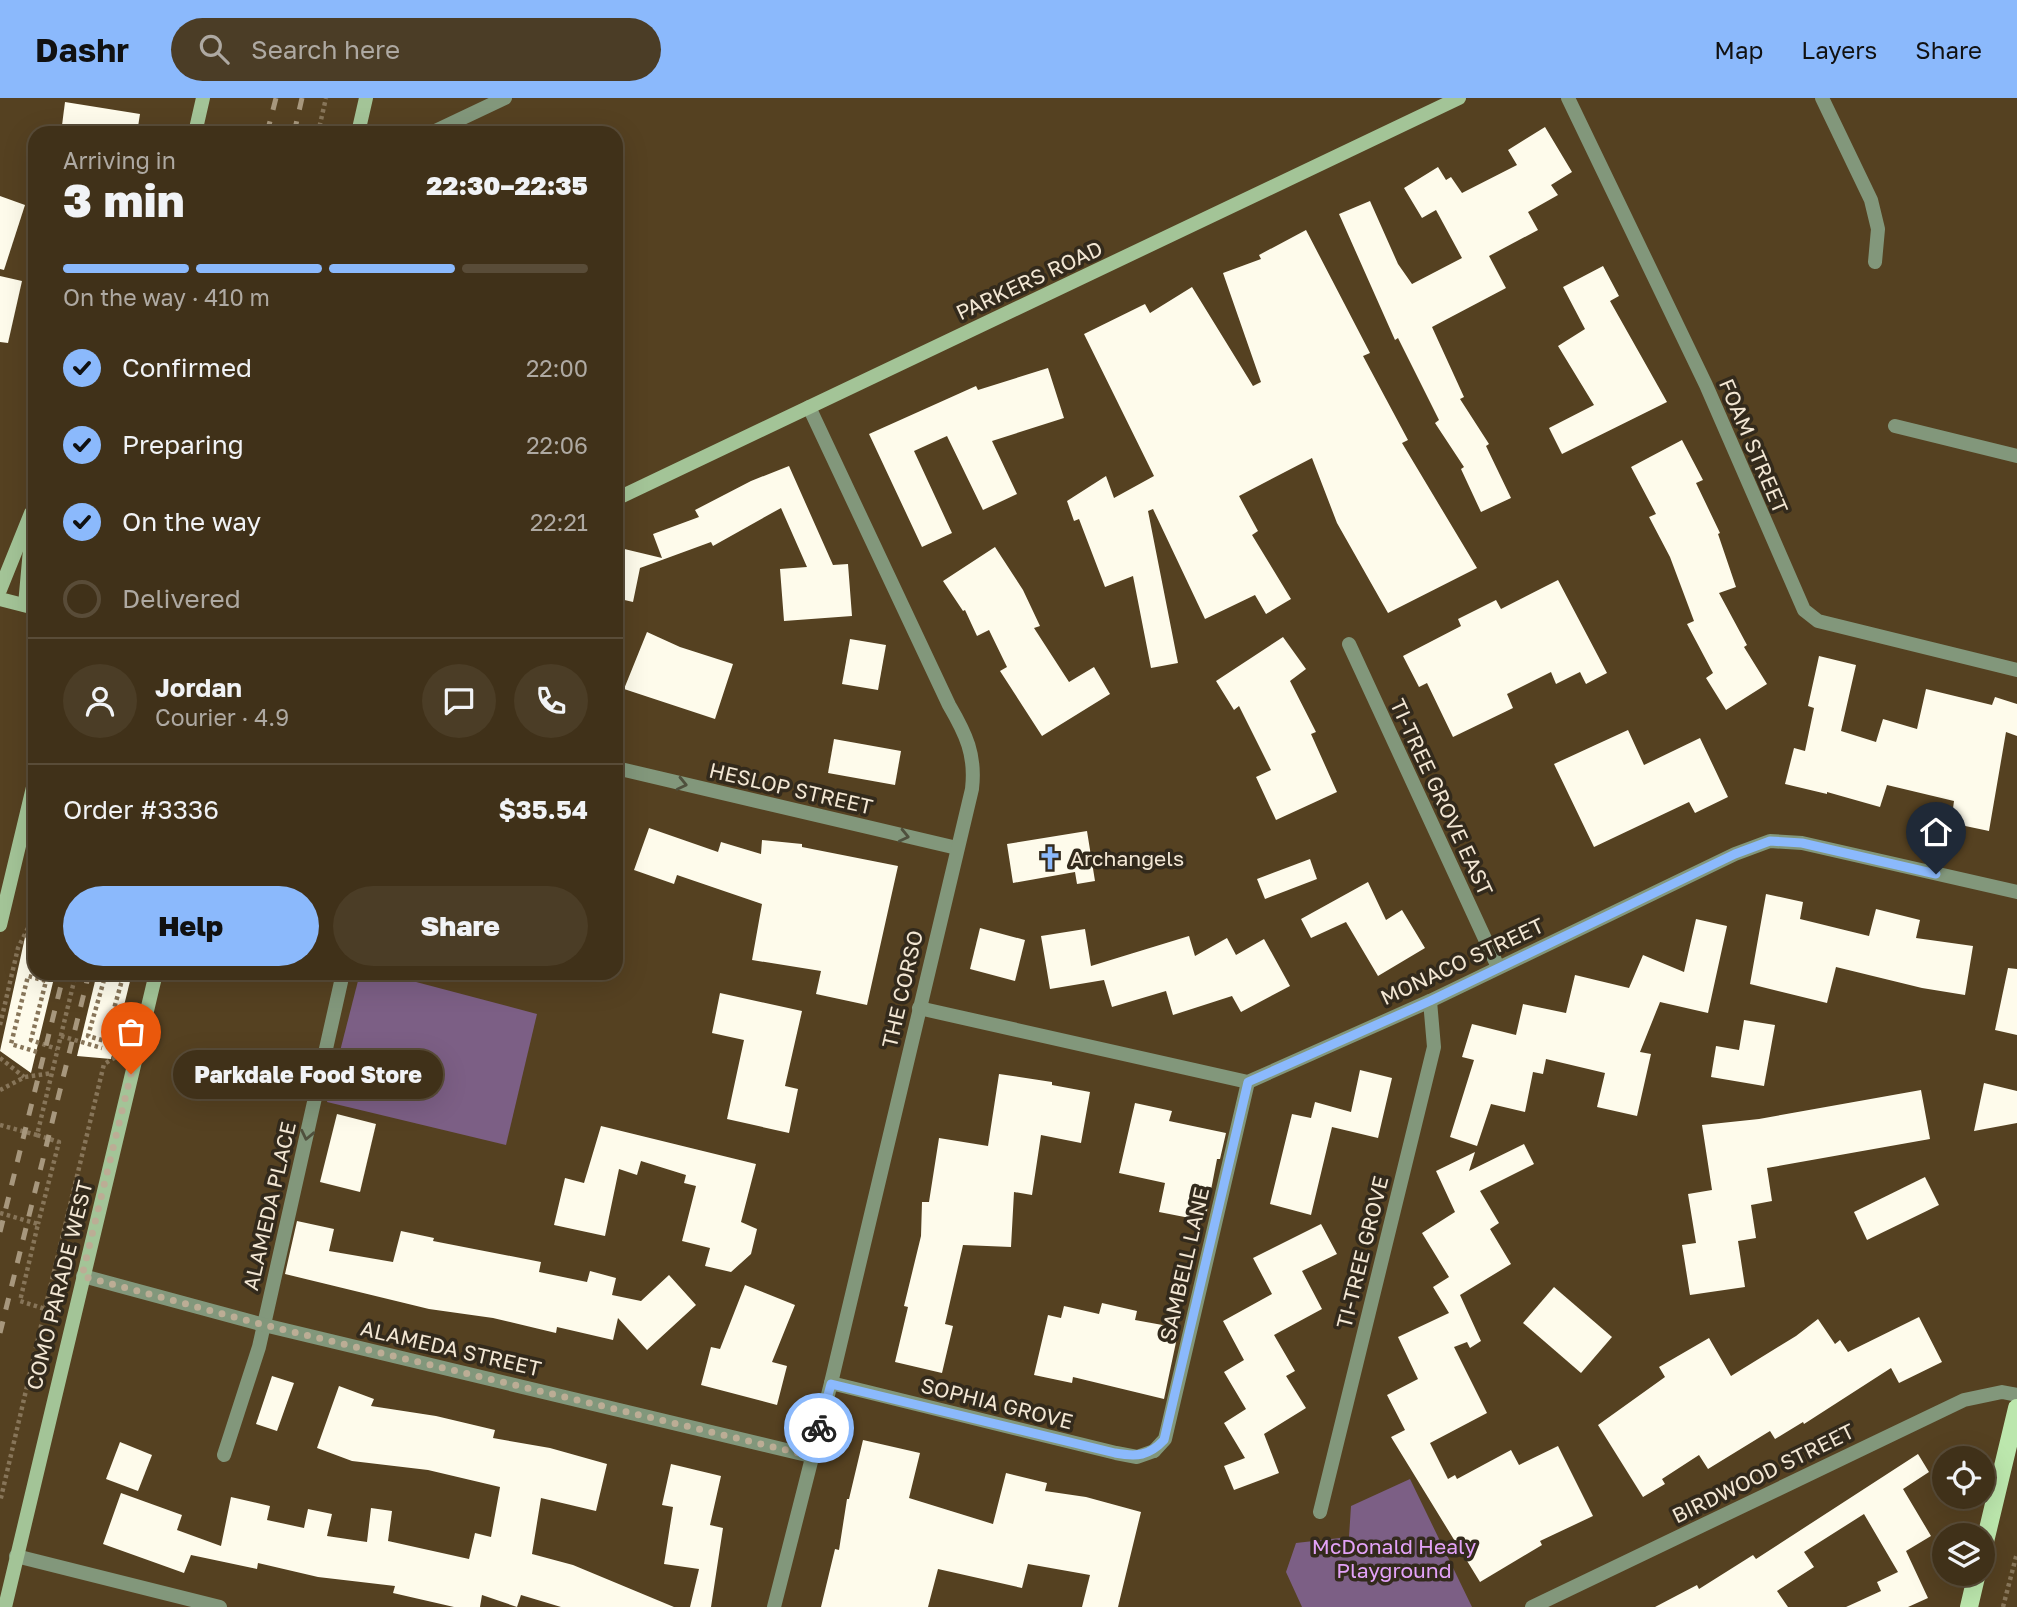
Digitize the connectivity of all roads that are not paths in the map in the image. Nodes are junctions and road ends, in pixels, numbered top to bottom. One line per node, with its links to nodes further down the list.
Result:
1 (203, 98): 7 (street)
2 (366, 98): 8 (street)
3 (505, 98): 9 (street)
4 (1459, 98): 11 (street, PARKERS ROAD)
5 (1568, 98): 20 (street, FOAM STREET)
6 (1822, 98): 10 (street)
7 (197, 126)
8 (360, 126)
9 (446, 126)
10 (1875, 262)
11 (809, 407): 14 (street, PARKERS ROAD); 23 (street, THE CORSO)
12 (1895, 426): 13 (street)
13 (2017, 456)
14 (623, 496)
15 (28, 521): 16 (street)
16 (0, 590)
17 (0, 599): 18 (street)
18 (28, 606)
19 (1349, 644): 26 (street, TI-TREE GROVE EAST)
20 (2017, 670)
21 (623, 770): 23 (street, HESLOP STREET, one-way to 23)
22 (28, 808): 25 (street)
23 (957, 848): 30 (street, THE CORSO)
24 (2017, 892): 26 (street, MONACO STREET)
25 (0, 925)
26 (1498, 967): 29 (street, MONACO STREET)
27 (154, 980): 32 (street, COMO PARADE WEST)
28 (341, 980): 33 (street, ALAMEDA PLACE, one-way to 33)
29 (1430, 1001): 31 (street, MONACO STREET); 40 (street, TI-TREE GROVE)
30 (919, 1008): 31 (street); 34 (street, THE CORSO)
31 (1248, 1082): 37 (street, SAMBELL LANE)
32 (82, 1276): 33 (street, ALAMEDA STREET); 42 (street, COMO PARADE WEST)
33 (264, 1325): 38 (street, ALAMEDA PLACE); 39 (street, ALAMEDA STREET)
34 (831, 1384): 37 (street, SOPHIA GROVE); 39 (street, THE CORSO)
35 (2017, 1395): 47 (street, BIRDWOOD STREET)
36 (2017, 1408): 41 (main road)
37 (1154, 1451)
38 (224, 1455)
39 (811, 1456): 46 (street, THE CORSO)
40 (1320, 1512)
41 (1989, 1523)
42 (16, 1556): 44 (street, COMO PARADE WEST); 45 (street)
43 (1974, 1586): 48 (main road)
44 (5, 1607)
45 (220, 1607)
46 (774, 1607)
47 (1532, 1607)
48 (1969, 1607)

